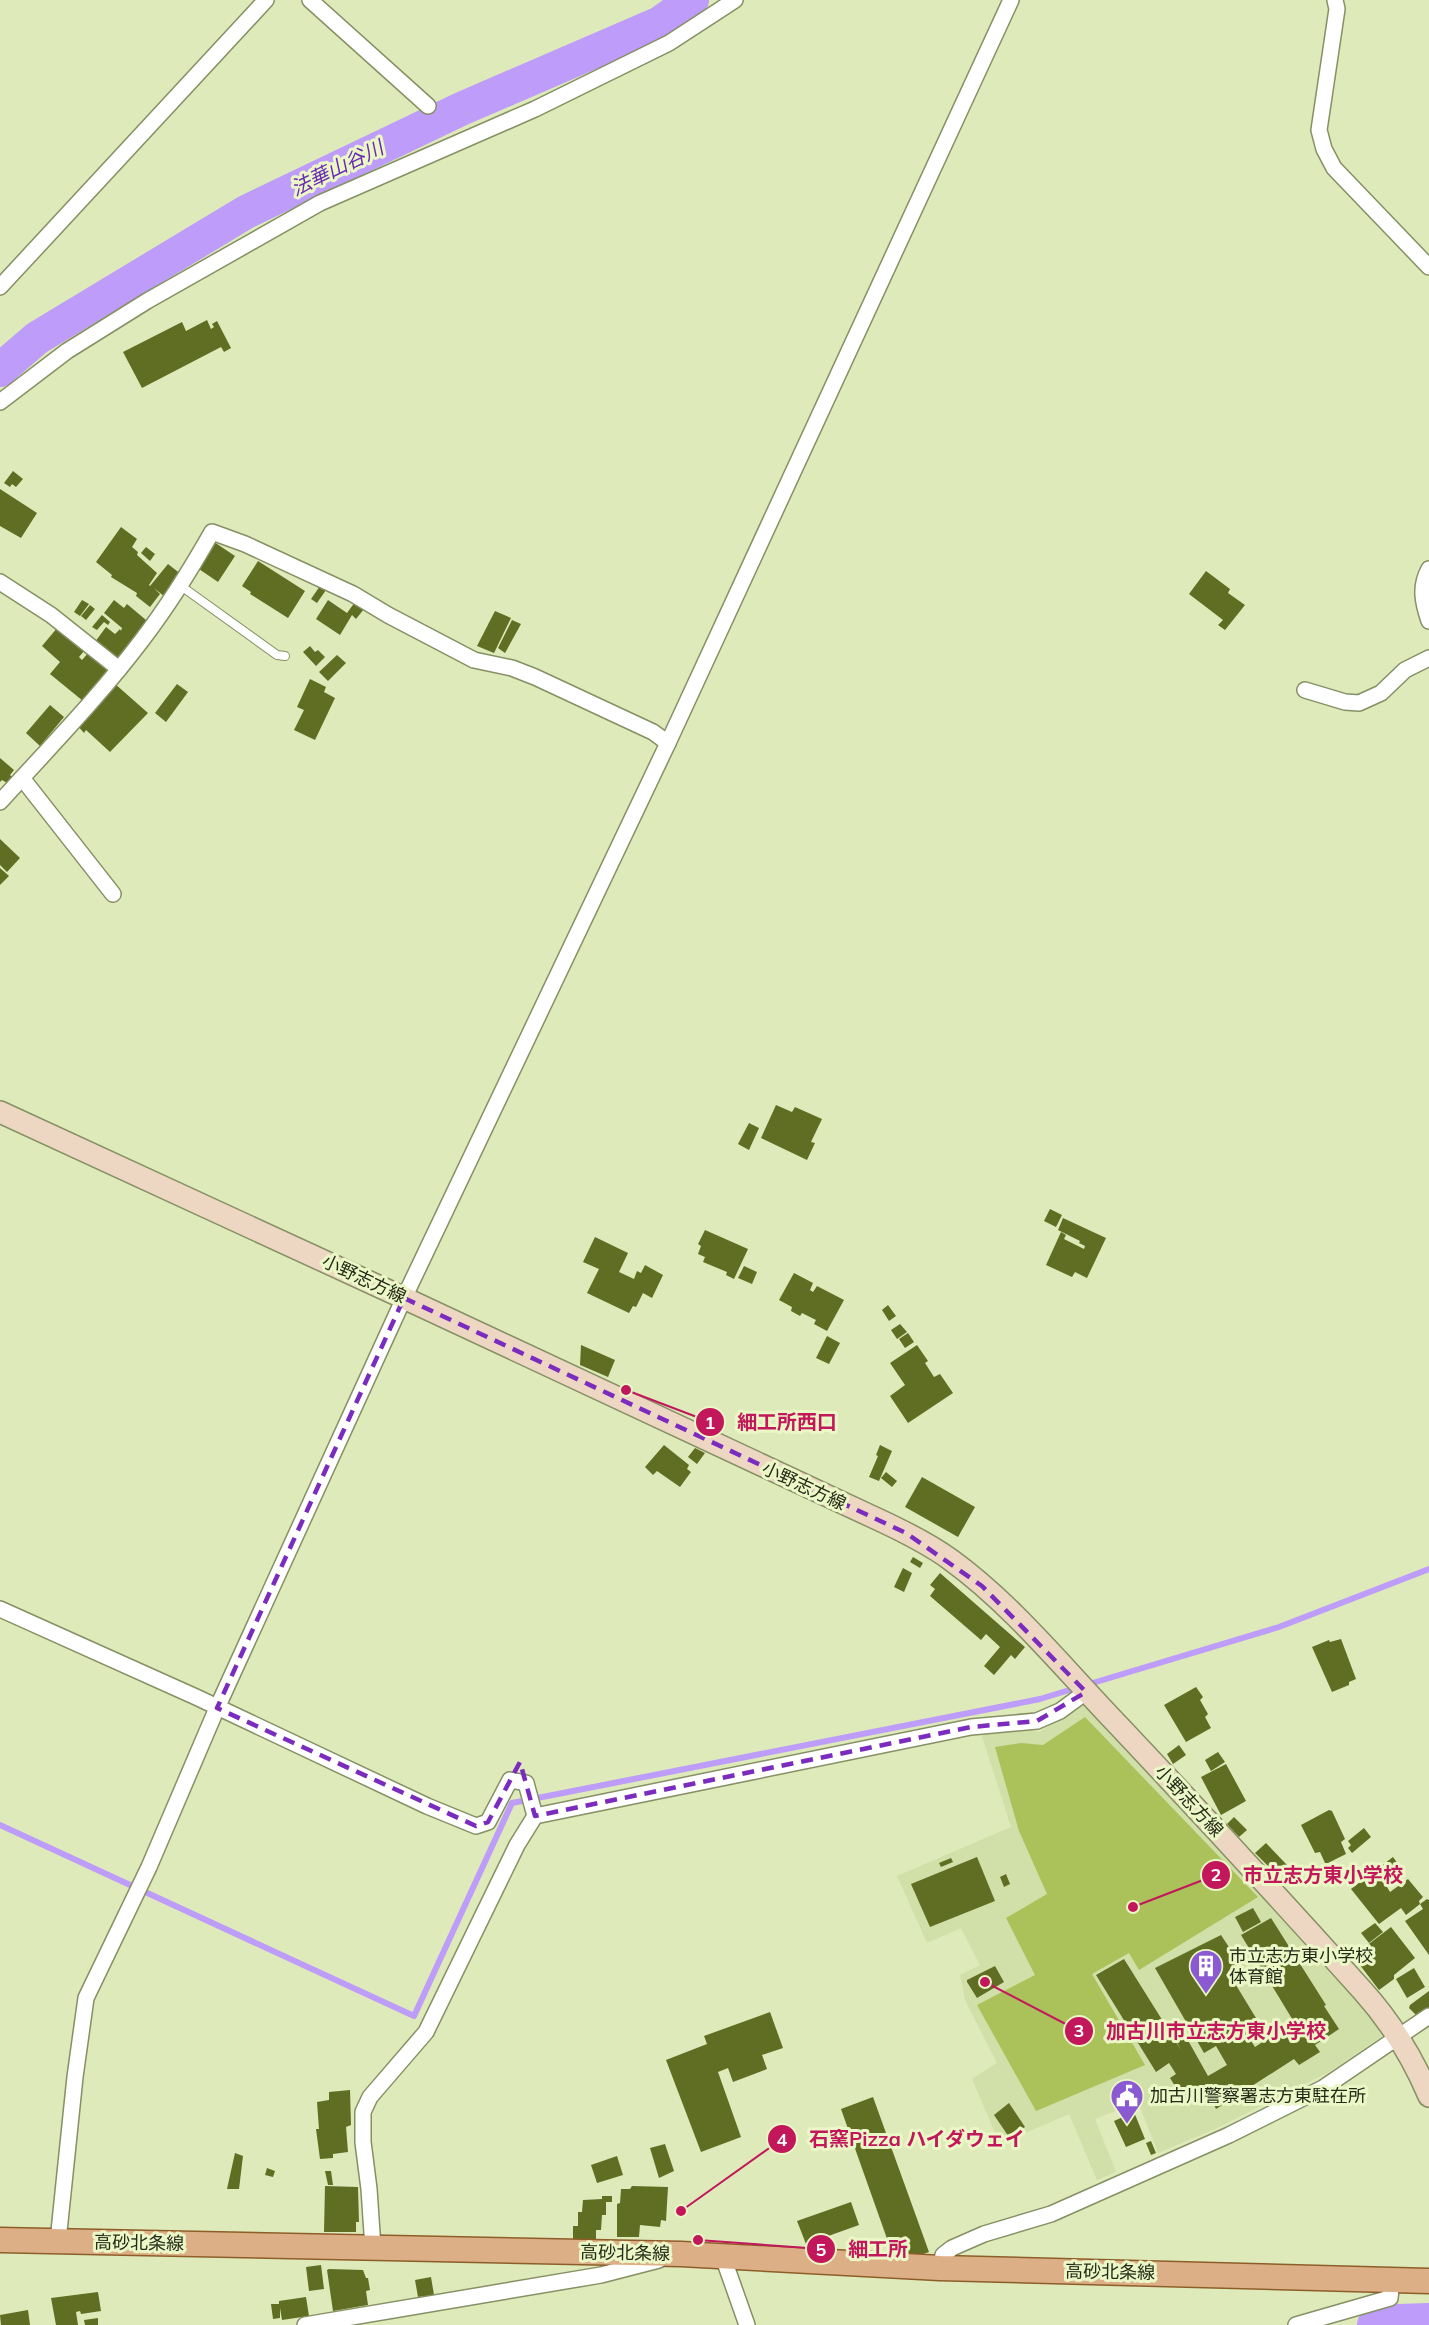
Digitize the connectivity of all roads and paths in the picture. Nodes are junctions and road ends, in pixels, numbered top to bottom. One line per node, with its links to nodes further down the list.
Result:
1 (266, 0): 8 (street)
2 (310, 0): 6 (street)
3 (735, 0): 9 (street)
4 (1011, 0): 18 (street)
5 (1335, 0): 7 (street)
6 (428, 106)
7 (1429, 267)
8 (0, 287)
9 (0, 402)
10 (1429, 569): 13 (street)
11 (0, 582): 16 (street)
12 (181, 586): 14 (lane); 16 (street); 18 (street)
13 (1429, 621)
14 (285, 656)
15 (1429, 658): 17 (street)
16 (119, 669): 19 (street)
17 (1305, 690)
18 (668, 743): 23 (street)
19 (22, 778): 20 (street); 21 (street)
20 (0, 802)
21 (113, 894)
22 (0, 1112): 23 (main road, 小野志方線)
23 (404, 1298): 25 (main road, 小野志方線); 26 (street)
24 (0, 1609): 26 (street)
25 (1086, 1692): 27 (street); 29 (main road, 小野志方線)
26 (217, 1708): 27 (street); 32 (street)
27 (535, 1816): 33 (street)
28 (1429, 2016): 29 (street)
29 (1400, 2037): 30 (main road, 小野志方線); 36 (street)
30 (1429, 2096)
31 (0, 2240): 32 (main road, 高砂北条線)
32 (58, 2241): 33 (main road, 高砂北条線)
33 (373, 2248): 34 (main road, 高砂北条線)
34 (681, 2254): 35 (main road, 高砂北条線); 39 (street)
35 (723, 2257): 36 (main road, 高砂北条線); 42 (street)
36 (940, 2268): 37 (main road, 高砂北条線)
37 (1392, 2280): 38 (main road, 高砂北条線); 43 (street)
38 (1429, 2281)
39 (381, 2312): 40 (street); 41 (street)
40 (305, 2325)
41 (371, 2325)
42 (747, 2325)
43 (1296, 2325)

